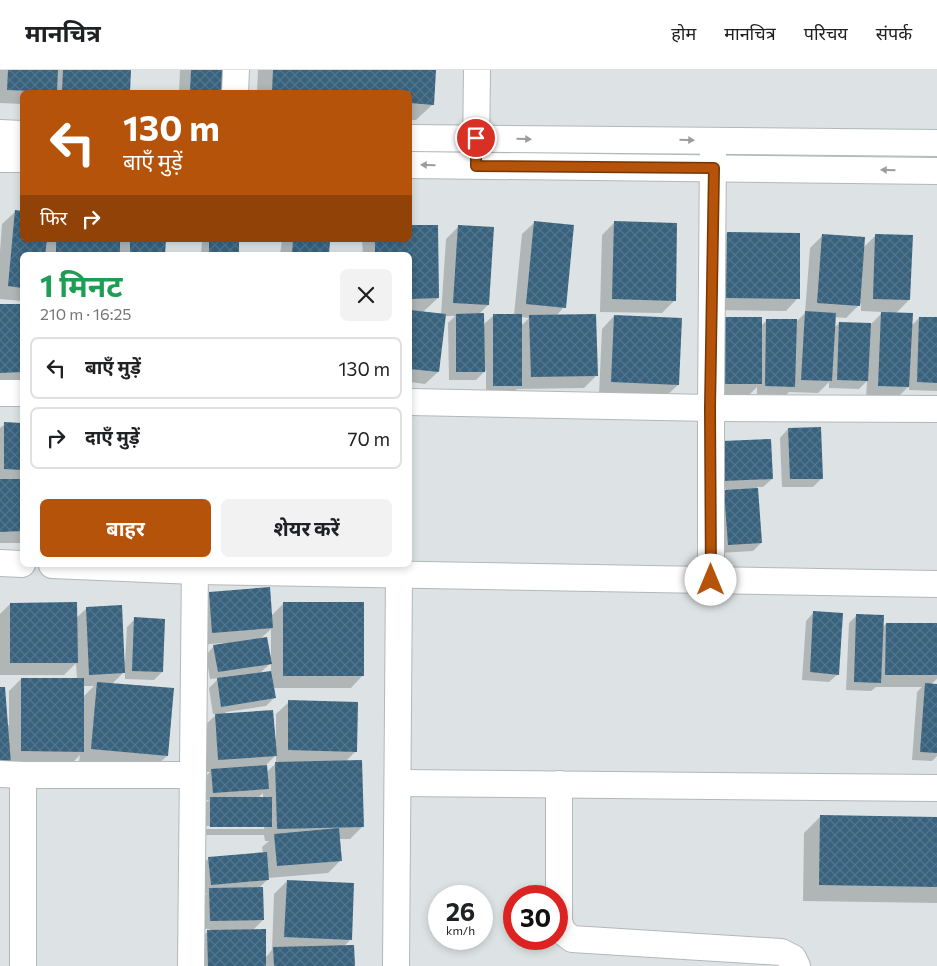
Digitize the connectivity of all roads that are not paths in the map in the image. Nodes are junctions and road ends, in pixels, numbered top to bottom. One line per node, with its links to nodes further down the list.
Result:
1 (236, 70): 3 (street)
2 (477, 70): 7 (street)
3 (235, 90)
4 (0, 133): 5 (street)
5 (20, 134)
6 (412, 138): 7 (street)
7 (476, 138): 8 (street, one-way to 8); 13 (street)
8 (713, 141): 9 (street); 14 (street)
9 (937, 143)
10 (0, 159): 11 (street)
11 (20, 159)
12 (412, 165): 13 (street, one-way to 12)
13 (476, 166): 14 (street)
14 (714, 168): 15 (street, one-way to 14); 19 (street)
15 (937, 171)
16 (0, 393): 17 (street)
17 (20, 393)
18 (412, 402): 19 (street)
19 (710, 408): 20 (street); 26 (street)
20 (937, 409)
21 (0, 563): 22 (street)
22 (20, 564)
23 (147, 567): 24 (street)
24 (195, 568): 25 (street); 29 (street)
25 (399, 575): 26 (street); 30 (street)
26 (711, 580): 27 (street)
27 (937, 584)
28 (12, 774): 29 (street); 33 (street)
29 (193, 775): 34 (street)
30 (398, 783): 31 (street); 35 (street)
31 (559, 784): 32 (street); 36 (street)
32 (937, 788)
33 (23, 966)
34 (191, 966)
35 (396, 966)
36 (797, 966)

